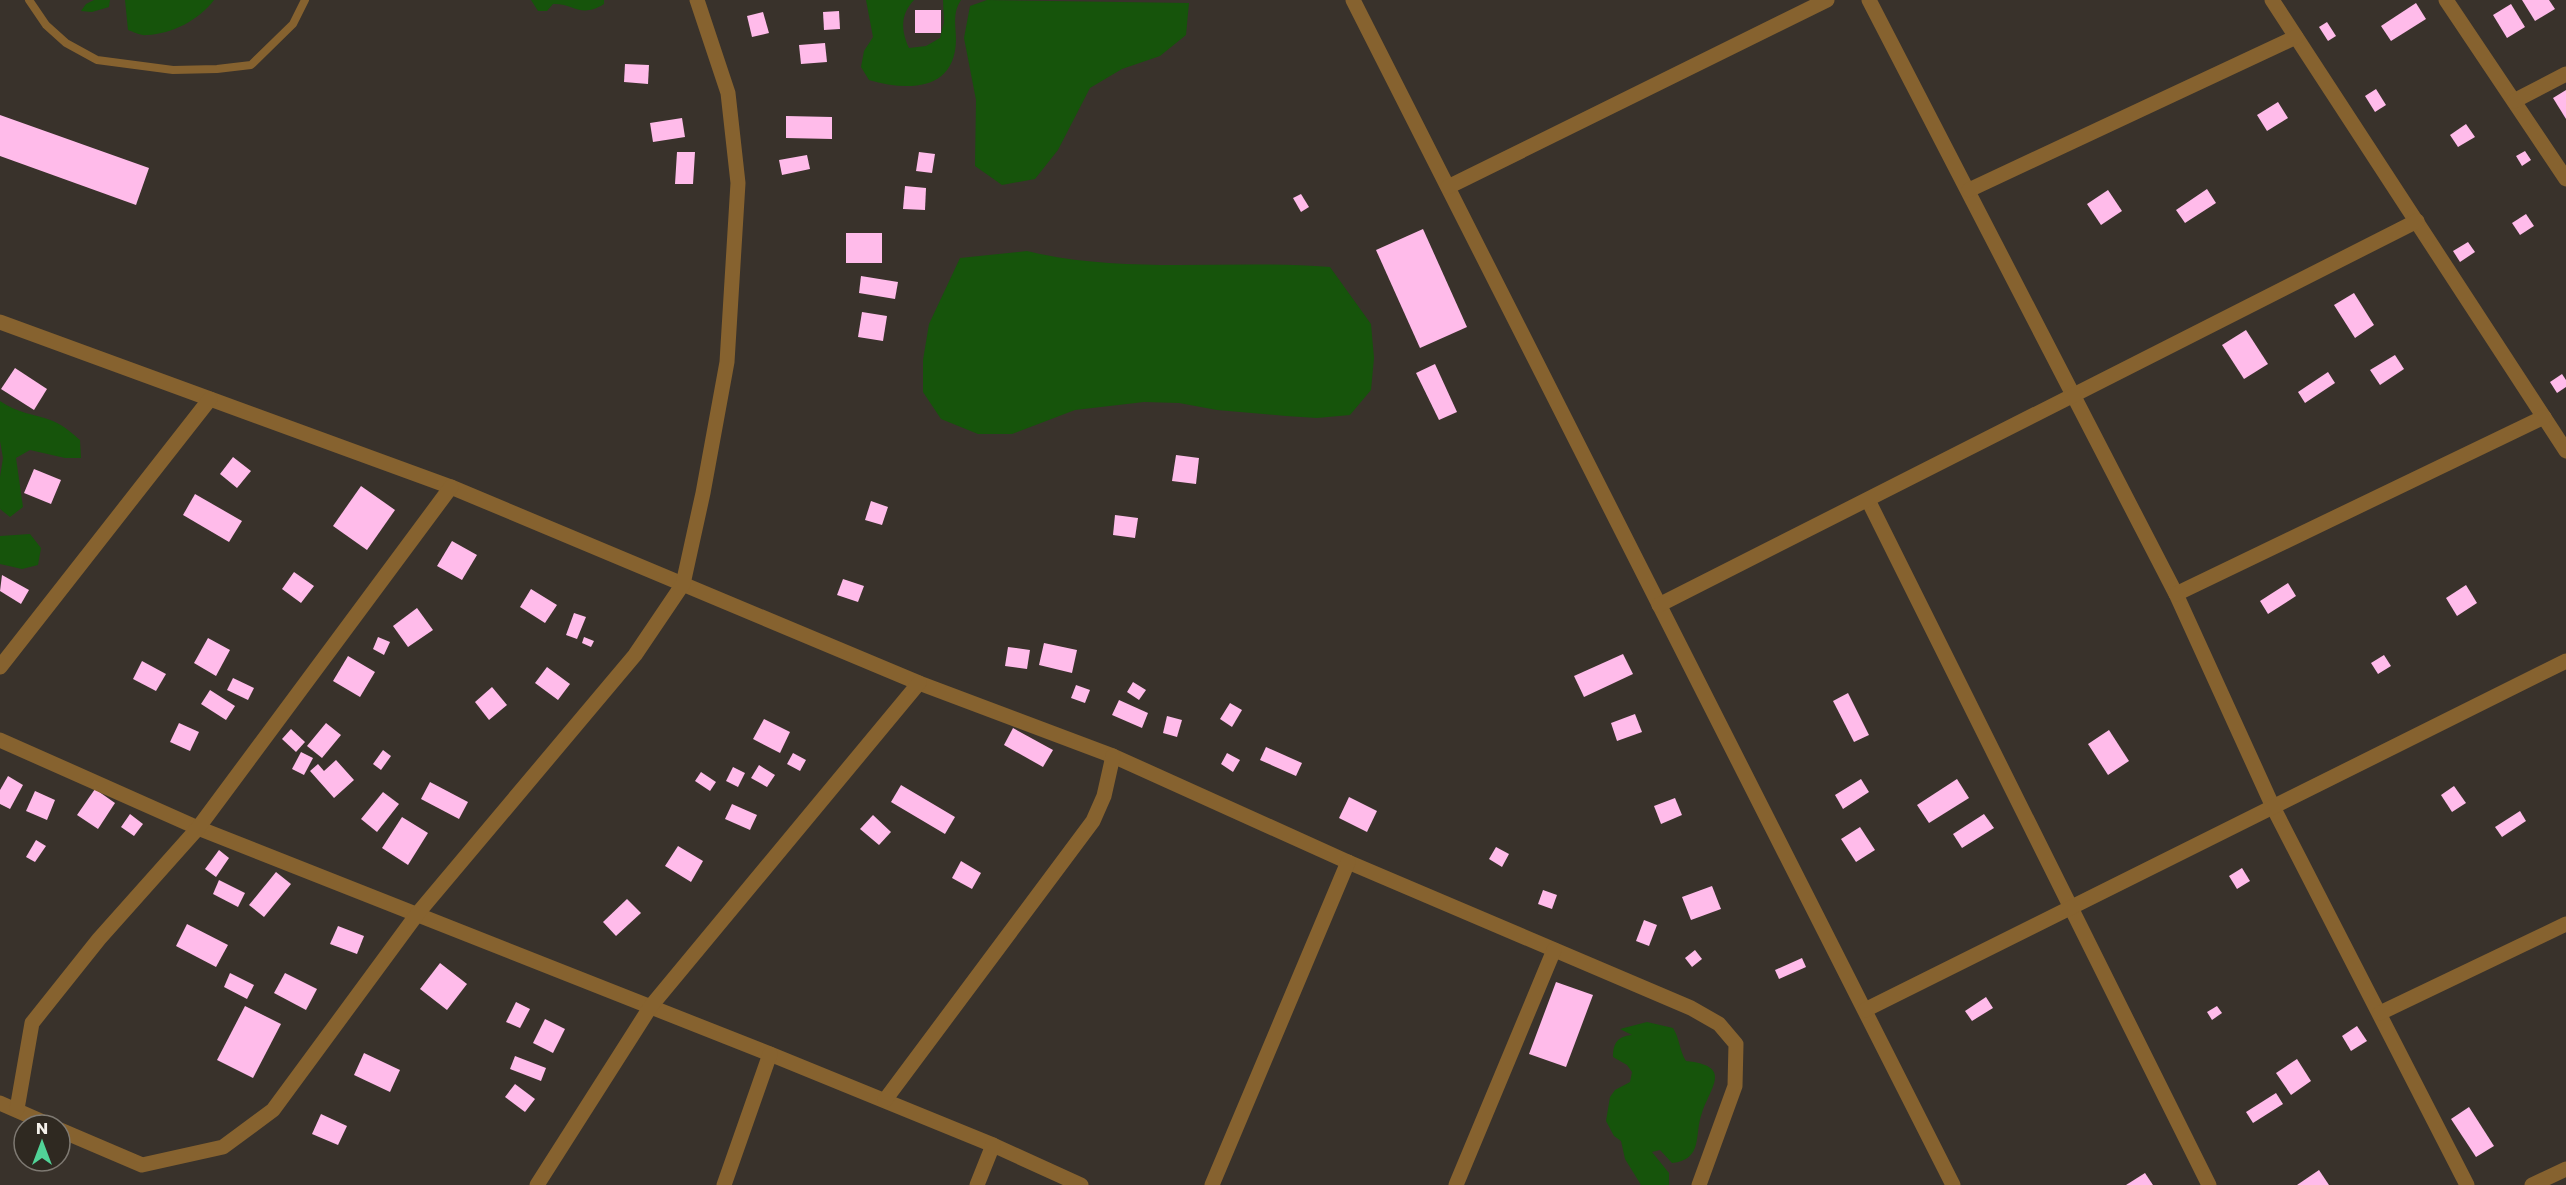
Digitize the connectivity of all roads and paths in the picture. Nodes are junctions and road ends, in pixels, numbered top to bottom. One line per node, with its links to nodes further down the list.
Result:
1 (29, 0): 2 (lane)
2 (305, 0)
3 (697, 0): 23 (street)
4 (1353, 0): 13 (street)
5 (1827, 0): 13 (street)
6 (1869, 0): 14 (street)
7 (2272, 0): 9 (street)
8 (2446, 0): 11 (street)
9 (2296, 37): 14 (street); 15 (street)
10 (2566, 74): 11 (street)
11 (2514, 101): 12 (street)
12 (2566, 179)
13 (1448, 187): 25 (street)
14 (1969, 190): 17 (street)
15 (2416, 221): 17 (street); 19 (street)
16 (0, 321): 18 (street)
17 (2074, 395): 22 (street); 24 (street)
18 (210, 399): 21 (street); 27 (street)
19 (2544, 417): 20 (street); 24 (street)
20 (2566, 451)
21 (451, 487): 23 (street); 32 (street)
22 (1868, 500): 25 (street); 34 (street)
23 (683, 584): 28 (street); 35 (street)
24 (2176, 594): 31 (street)
25 (1659, 605): 39 (street)
26 (2566, 661): 31 (street)
27 (0, 667)
28 (919, 683): 30 (street); 38 (street)
29 (0, 740): 32 (street)
30 (1113, 756): 33 (street); 42 (street)
31 (2273, 807): 34 (street); 40 (street)
32 (198, 828): 35 (street); 44 (street)
33 (1348, 862): 37 (street); 53 (street)
34 (2071, 908): 39 (street); 57 (street)
35 (418, 913): 38 (street); 46 (street)
36 (2566, 924): 40 (street)
37 (1554, 950): 54 (street); 55 (street)
38 (651, 1006): 41 (street); 49 (street)
39 (1865, 1010): 56 (street)
40 (2380, 1013): 58 (street)
41 (771, 1054): 42 (street); 50 (street)
42 (885, 1100): 47 (street)
43 (0, 1103): 44 (street)
44 (17, 1109): 45 (street)
45 (25, 1113)
46 (72, 1135)
47 (993, 1145): 51 (street); 52 (street)
48 (2566, 1169): 59 (street)
49 (537, 1185)
50 (724, 1185)
51 (977, 1185)
52 (1081, 1185)
53 (1212, 1185)
54 (1456, 1185)
55 (1699, 1185)
56 (1953, 1185)
57 (2209, 1185)
58 (2468, 1185)
59 (2532, 1185)

